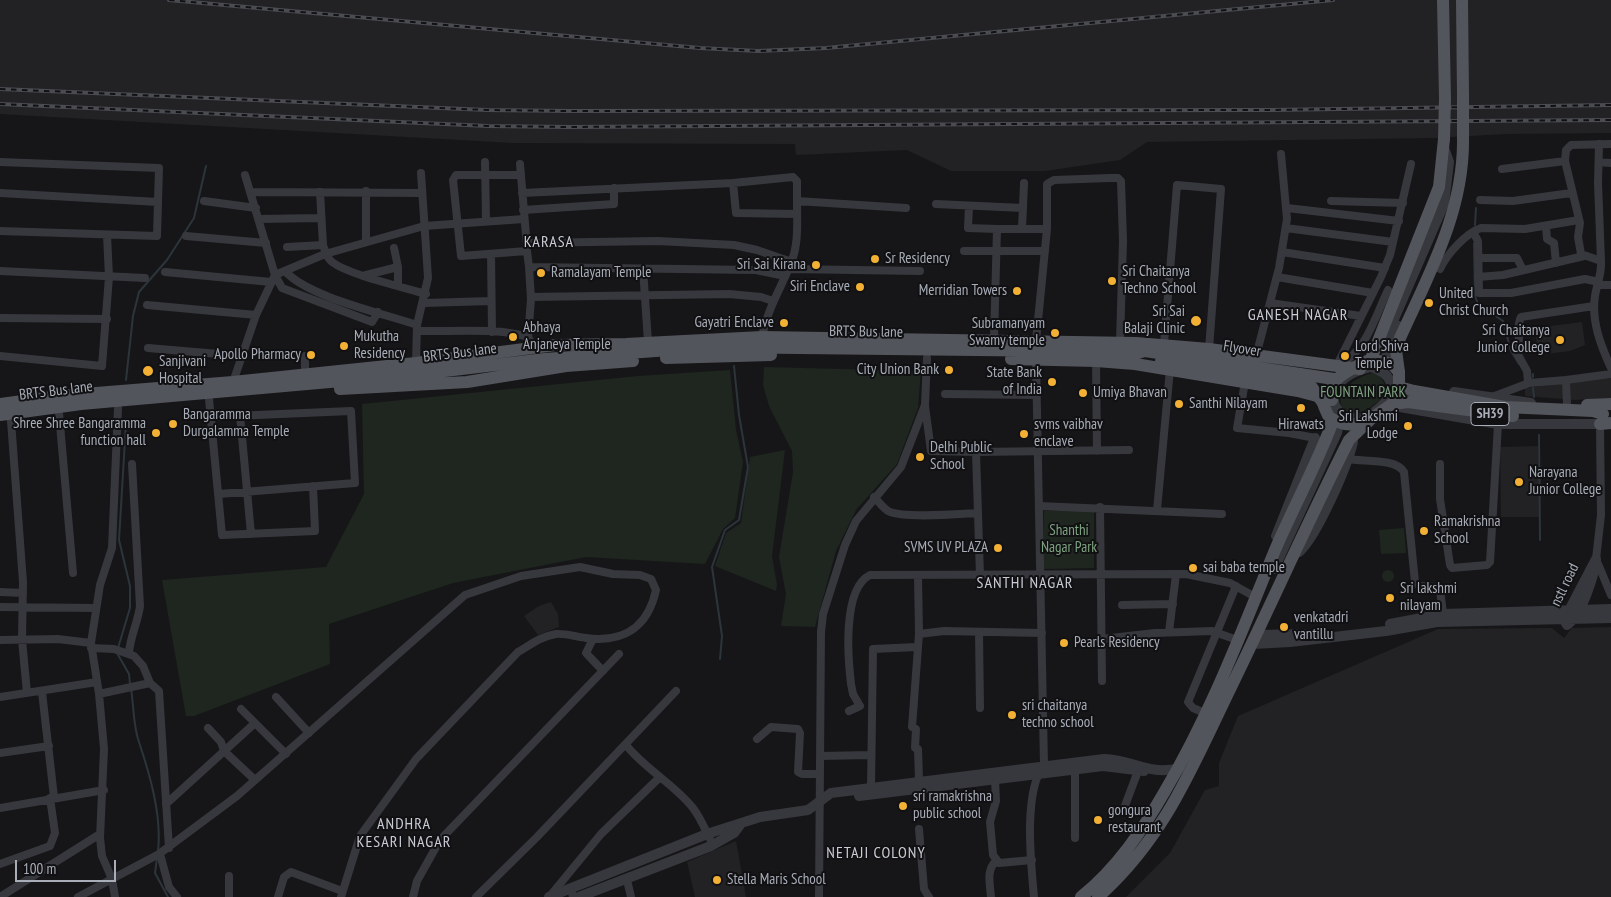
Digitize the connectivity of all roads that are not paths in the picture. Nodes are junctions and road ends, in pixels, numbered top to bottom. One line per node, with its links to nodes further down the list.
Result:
1 (1443, 0): 3 (main road, bridge)
2 (1462, 0): 14 (main road, bridge)
3 (1444, 143): 135 (main road); 135 (street)
4 (1599, 144): 5 (street); 7 (street); 10 (street)
5 (1611, 144)
6 (1281, 154): 41 (street)
7 (1565, 161): 15 (street); 29 (street)
8 (0, 162): 34 (street)
9 (485, 162): 18 (street)
10 (1598, 162): 11 (street); 76 (street)
11 (1611, 163)
12 (520, 164): 17 (street)
13 (1411, 164): 35 (street)
14 (1463, 164): 135 (street); 140 (main road)
15 (1502, 169)
16 (420, 173): 27 (street)
17 (520, 174): 18 (street); 28 (street)
18 (485, 175): 49 (street); 50 (street)
19 (245, 176): 25 (street)
20 (733, 183): 22 (street); 32 (street); 43 (street)
21 (1024, 183): 40 (street)
22 (614, 188): 28 (street); 42 (street)
23 (366, 191): 26 (street); 27 (street); 61 (street)
24 (0, 192): 34 (street)
25 (253, 192): 26 (street); 38 (street)
26 (320, 192): 44 (street)
27 (422, 193): 51 (street)
28 (522, 193): 42 (street)
29 (1571, 193): 30 (street); 47 (street)
30 (1480, 200)
31 (204, 201): 38 (street)
32 (797, 201): 39 (street); 43 (street)
33 (1331, 201): 35 (street)
34 (158, 202): 59 (street)
35 (1403, 203): 48 (street)
36 (936, 204): 37 (street)
37 (969, 206): 40 (street); 54 (street)
38 (256, 208): 45 (street)
39 (906, 208)
40 (1023, 208): 55 (street)
41 (1287, 208): 48 (street); 53 (street)
42 (523, 210): 46 (street)
43 (797, 214): 82 (street)
44 (321, 218): 45 (street); 64 (street)
45 (261, 219): 63 (street)
46 (524, 219): 49 (street); 66 (street)
47 (1580, 220): 52 (street); 74 (street)
48 (1399, 221): 62 (street)
49 (486, 222): 50 (street)
50 (458, 224): 51 (street); 73 (street)
51 (424, 226): 61 (street); 99 (street)
52 (1546, 227): 58 (street); 77 (street)
53 (1286, 228): 62 (street); 71 (street)
54 (997, 229): 55 (street); 68 (street)
55 (1022, 229): 56 (street)
56 (1047, 229): 70 (street); 120 (street)
57 (0, 230): 59 (street)
58 (1473, 232): 75 (street); 83 (street)
59 (107, 235): 92 (street)
60 (186, 236): 63 (street)
61 (366, 242): 72 (street)
62 (1394, 242): 81 (street)
63 (266, 243): 88 (street)
64 (323, 245): 65 (street); 72 (street)
65 (287, 247)
66 (527, 247): 73 (street); 79 (street); 82 (street)
67 (394, 248): 78 (street)
68 (996, 250): 69 (street); 70 (street); 116 (street)
69 (964, 251)
70 (1045, 251): 117 (street)
71 (1282, 252): 81 (street); 90 (street)
72 (326, 254): 88 (street); 89 (street)
73 (491, 254): 102 (street)
74 (1584, 256): 76 (street); 77 (street)
75 (1478, 258): 84 (street); 91 (street)
76 (1601, 261): 94 (street)
77 (1556, 263): 84 (street)
78 (398, 267): 89 (street); 95 (street)
79 (529, 267): 80 (street); 101 (street)
80 (643, 268): 82 (street); 100 (street)
81 (1385, 268): 98 (street)
82 (788, 269): 85 (street); 103 (street)
83 (1440, 269)
84 (1523, 270): 91 (street)
85 (920, 271)
86 (0, 272): 92 (street)
87 (165, 272): 88 (street)
88 (279, 275): 108 (street); 109 (street); 109 (street)
89 (364, 275): 95 (street)
90 (1277, 277): 98 (street); 105 (street)
91 (1478, 277): 94 (street)
92 (109, 278): 93 (street); 112 (street)
93 (145, 278)
94 (1599, 283): 96 (street); 107 (street)
95 (398, 285): 99 (street)
96 (1611, 285)
97 (1388, 290): 134 (street)
98 (1373, 293): 110 (street)
99 (426, 294): 104 (street)
100 (645, 296): 101 (street); 103 (street); 119 (street)
101 (531, 297): 118 (street)
102 (491, 301): 104 (street); 114 (street)
103 (773, 301): 115 (street)
104 (424, 303): 113 (street)
105 (1270, 303): 110 (street); 127 (street)
106 (148, 305): 108 (street)
107 (1594, 306): 136 (street); 144 (street)
108 (256, 315): 125 (street)
109 (376, 316): 113 (street)
110 (1361, 316): 134 (street)
111 (0, 318): 112 (street)
112 (108, 319): 124 (street)
113 (417, 332): 114 (street); 132 (street)
114 (492, 332): 118 (street)
115 (762, 337): 116 (main road); 119 (main road)
116 (994, 340): 117 (main road)
117 (1036, 341): 120 (main road)
118 (532, 342): 119 (main road); 132 (main road); 133 (street)
119 (648, 342)
120 (1120, 342): 128 (main road)
121 (148, 348): 125 (street)
122 (1209, 349): 127 (main road); 128 (main road); 128 (street)
123 (1141, 354): 128 (main road, Flyover); 133 (main road, BRTS Bus lane)
124 (0, 356)
125 (242, 356): 142 (street)
126 (305, 356): 138 (street)
127 (1256, 356): 134 (main road)
128 (1164, 357): 131 (main road); 139 (main road, Flyover); 143 (main road); 149 (main road, Flyover, bridge); 179 (street)
129 (927, 358): 130 (main road); 133 (main road); 151 (street)
130 (1036, 360): 131 (main road); 146 (street)
131 (1096, 361): 166 (street)
132 (416, 363): 138 (main road)
133 (538, 365): 148 (main road); 160 (main road, BRTS Bus lane)
134 (1337, 365): 135 (main road)
135 (1371, 367): 139 (main road, bridge); 140 (main road, bridge); 149 (street)
136 (1611, 368)
137 (1611, 374): 141 (street)
138 (305, 375): 142 (main road)
139 (1334, 380): 149 (main road, bridge)
140 (1397, 380): 147 (street); 152 (main road); 158 (main road, SH39)
141 (1566, 380): 144 (street); 153 (street)
142 (234, 382): 150 (main road)
143 (1246, 382): 149 (main road); 164 (street)
144 (1528, 383): 147 (street)
145 (945, 394): 146 (street)
146 (1036, 394): 169 (street)
147 (1492, 397): 153 (street)
148 (209, 399): 154 (main road); 159 (street)
149 (1328, 401): 157 (main road, Flyover)
150 (0, 404)
151 (925, 405): 168 (street); 176 (street)
152 (1386, 405): 158 (main road, SH39); 161 (street); 162 (main road, bridge); 163 (street)
153 (1567, 405): 158 (main road)
154 (118, 408): 155 (main road); 201 (street)
155 (59, 413): 160 (main road); 186 (street)
156 (240, 415): 159 (street); 173 (street); 174 (street)
157 (1336, 416): 161 (street); 162 (main road, bridge); 183 (main road); 196 (street)
158 (1602, 416): 163 (street); 185 (street)
159 (210, 417): 175 (street)
160 (4, 419): 194 (street)
161 (1354, 419): 203 (street)
162 (1370, 420): 184 (main road)
163 (1498, 424): 172 (street)
164 (1314, 438): 183 (street)
165 (1353, 442): 170 (street)
166 (1096, 450): 167 (street); 169 (street)
167 (1129, 450)
168 (976, 452): 169 (street); 180 (street)
169 (1038, 452): 177 (street)
170 (1348, 459): 184 (street); 204 (street)
171 (132, 464): 219 (street)
172 (1440, 464)
173 (313, 486): 174 (street); 182 (street)
174 (247, 492): 175 (street); 182 (street)
175 (218, 494): 182 (street)
176 (874, 497): 180 (street); 245 (street)
177 (1039, 506): 178 (street); 189 (street)
178 (1100, 507): 179 (street); 187 (street)
179 (1157, 510): 181 (street)
180 (978, 513): 191 (street)
181 (1222, 514)
182 (251, 534)
183 (1276, 548): 196 (main road)
184 (1294, 555): 203 (main road)
185 (1596, 559): 195 (street); 205 (street, nstl road)
186 (73, 573)
187 (1101, 574): 188 (street); 189 (street); 213 (street)
188 (1176, 574): 192 (street); 197 (street)
189 (1041, 575): 191 (street); 210 (street)
190 (918, 576): 191 (street); 211 (street); 233 (street)
191 (980, 576)
192 (1236, 586): 196 (street); 209 (street)
193 (0, 592): 194 (street)
194 (23, 593): 200 (street)
195 (1611, 595)
196 (1255, 603): 216 (main road)
197 (1172, 604): 198 (street); 208 (street)
198 (1122, 605)
199 (0, 607): 200 (street)
200 (23, 608): 201 (street); 215 (street)
201 (96, 608): 217 (street)
202 (1611, 609): 205 (street)
203 (1266, 612): 216 (main road)
204 (1444, 614): 205 (street); 216 (street)
205 (1570, 617): 206 (street); 216 (street)
206 (1611, 618)
207 (979, 632): 210 (street); 211 (street); 232 (street)
208 (1169, 632): 209 (street); 213 (street)
209 (1216, 632): 216 (street); 234 (street)
210 (1042, 633): 246 (street)
211 (920, 634): 218 (street)
212 (593, 639): 221 (street); 237 (street); 280 (street)
213 (1102, 639): 222 (street)
214 (0, 640): 215 (street)
215 (22, 640): 217 (street); 227 (street)
216 (1250, 640): 234 (main road); 297 (main road)
217 (91, 645): 219 (street); 223 (street)
218 (918, 647): 244 (street); 255 (street)
219 (121, 651): 224 (street)
220 (619, 654): 221 (street)
221 (602, 671): 287 (street)
222 (1102, 681)
223 (97, 682): 226 (street); 228 (street)
224 (150, 683): 228 (street); 262 (street)
225 (676, 691): 239 (street)
226 (42, 692): 227 (street); 240 (street)
227 (27, 694): 229 (street)
228 (99, 694): 258 (street)
229 (0, 697)
230 (276, 697): 237 (street)
231 (241, 708): 235 (street)
232 (980, 708)
233 (849, 711)
234 (1207, 714): 247 (main road)
235 (255, 723): 241 (street); 243 (street)
236 (208, 728): 241 (street)
237 (309, 733): 243 (street)
238 (757, 739): 251 (street)
239 (626, 745): 253 (street); 288 (street)
240 (49, 746): 242 (street); 260 (street)
241 (224, 751): 254 (street); 262 (street)
242 (0, 754)
243 (286, 754): 254 (street)
244 (870, 755): 245 (street); 257 (street)
245 (820, 756): 251 (street)
246 (1044, 765): 249 (street); 252 (street); 255 (street)
247 (1180, 768): 249 (street); 296 (main road)
248 (1075, 769): 250 (street); 252 (street); 269 (street)
249 (1150, 770): 250 (street)
250 (1138, 771): 264 (street)
251 (820, 774): 261 (street)
252 (1036, 774): 256 (street); 273 (street)
253 (660, 777): 268 (street); 289 (street)
254 (255, 780): 271 (street)
255 (919, 780): 257 (street)
256 (994, 780): 259 (street); 274 (street)
257 (871, 787): 259 (street)
258 (104, 790): 260 (street); 267 (street)
259 (829, 796): 261 (street)
260 (52, 798): 263 (street); 275 (street)
261 (819, 803): 265 (street); 292 (street)
262 (166, 804): 271 (street)
263 (0, 808)
264 (1123, 810)
265 (741, 824): 268 (street); 270 (street)
266 (919, 829): 293 (street)
267 (100, 834): 277 (street); 281 (street)
268 (708, 834): 270 (street); 279 (street)
269 (1075, 838)
270 (712, 845): 278 (street)
271 (169, 848): 272 (street)
272 (158, 855): 277 (street); 284 (street)
273 (1032, 860): 274 (street); 295 (street)
274 (996, 861): 294 (street)
275 (0, 864)
276 (229, 876): 285 (street)
277 (112, 879): 282 (street); 283 (street)
278 (627, 880): 290 (street); 291 (street)
279 (572, 893): 289 (street)
280 (341, 894): 286 (street)
281 (0, 897)
282 (78, 897)
283 (115, 897)
284 (178, 897)
285 (229, 897)
286 (278, 897)
287 (413, 897)
288 (476, 897)
289 (550, 897)
290 (579, 897)
291 (631, 897)
292 (819, 897)
293 (929, 897)
294 (991, 897)
295 (1034, 897)
296 (1081, 897)
297 (1098, 897)

